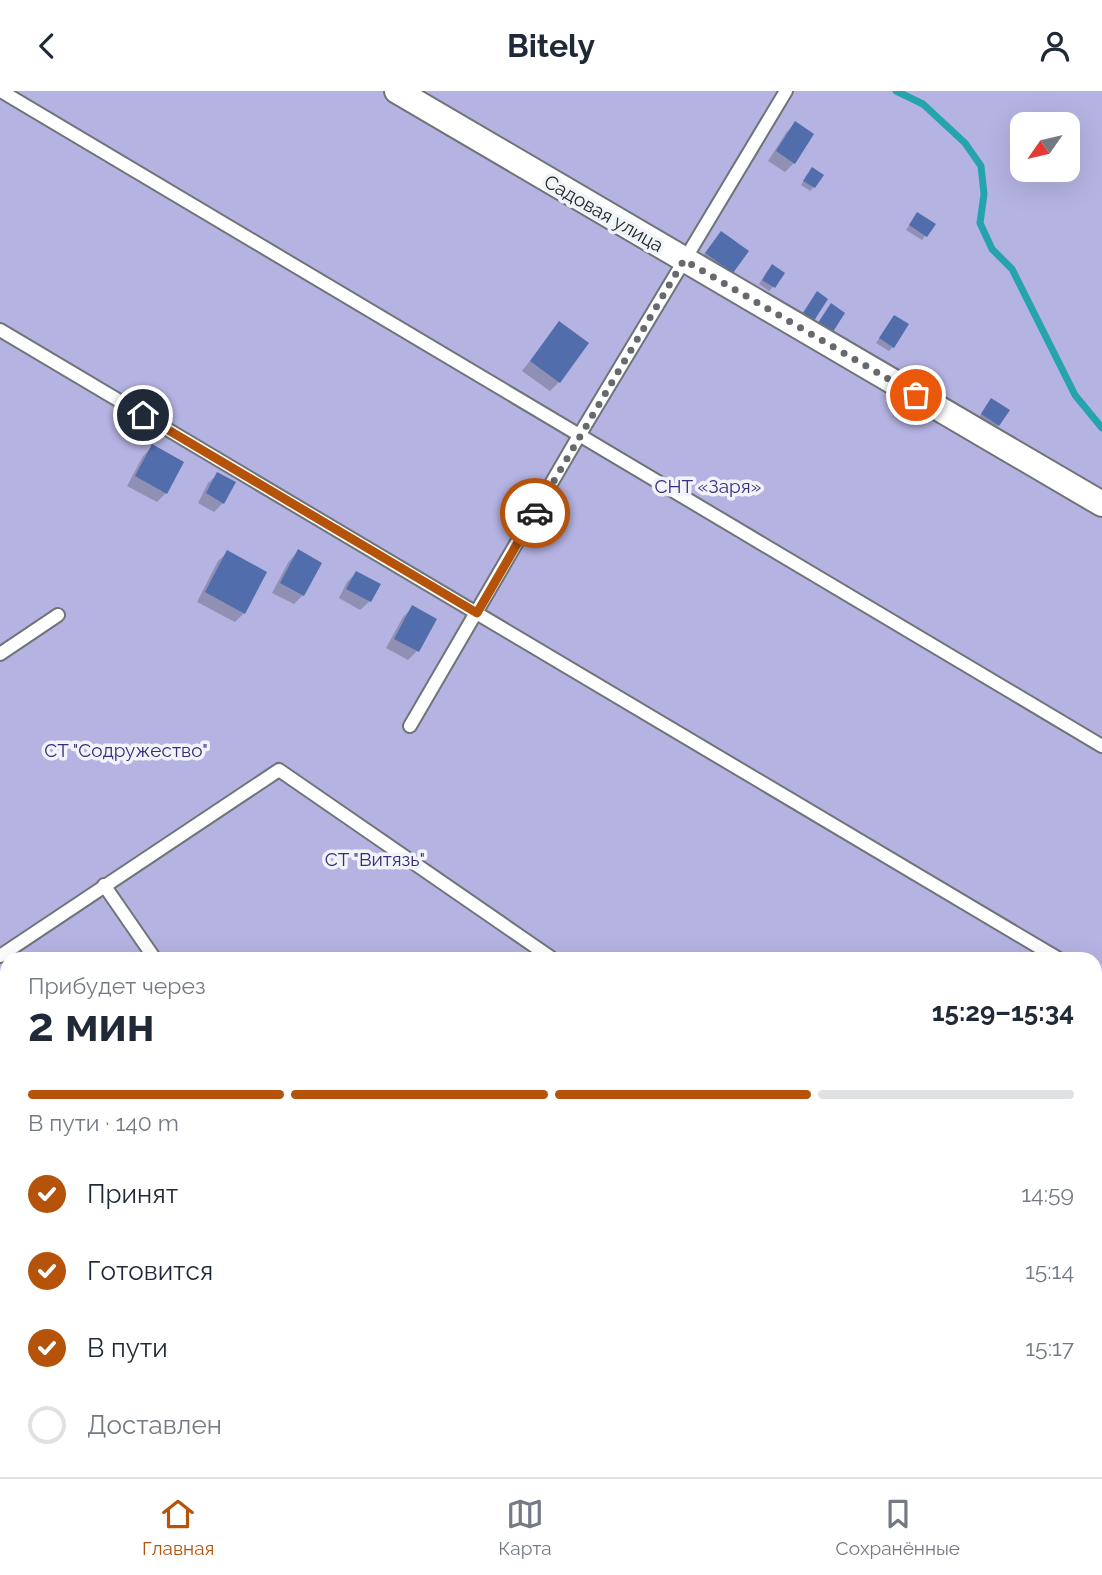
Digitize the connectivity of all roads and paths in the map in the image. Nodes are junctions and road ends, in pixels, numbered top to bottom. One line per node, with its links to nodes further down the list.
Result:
1 (1, 91): 6 (lane)
2 (397, 91): 4 (street, Садовая улица)
3 (786, 91): 4 (lane)
4 (684, 260): 6 (lane); 7 (street, Садовая улица)
5 (0, 330): 8 (lane)
6 (580, 434): 8 (lane); 12 (lane)
7 (1102, 504)
8 (477, 613): 11 (lane); 17 (lane)
9 (58, 615): 10 (lane)
10 (0, 654)
11 (410, 726)
12 (1102, 746)
13 (104, 885): 14 (lane); 15 (lane); 16 (lane)
14 (6, 952)
15 (150, 952)
16 (543, 952)
17 (1047, 952)

